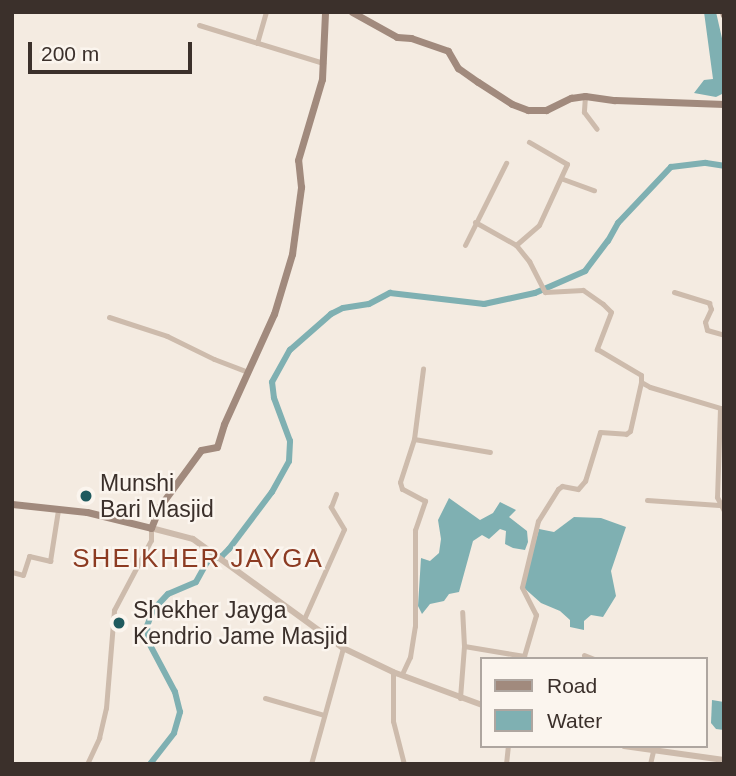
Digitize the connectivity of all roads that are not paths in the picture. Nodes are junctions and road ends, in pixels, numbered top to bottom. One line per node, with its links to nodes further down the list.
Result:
1 (266, 12): 5 (street)
2 (326, 12): 6 (main road)
3 (352, 12): 7 (main road)
4 (199, 24): 5 (street)
5 (257, 43): 6 (street)
6 (323, 63): 21 (main road)
7 (585, 96): 8 (main road); 9 (street)
8 (724, 104)
9 (597, 129)
10 (530, 142): 12 (street)
11 (506, 163): 14 (street)
12 (563, 179): 13 (street); 16 (street)
13 (594, 190)
14 (475, 222): 15 (street); 16 (street)
15 (465, 245)
16 (516, 246): 22 (street)
17 (674, 292): 19 (street)
18 (108, 317): 21 (street)
19 (724, 335)
20 (423, 369): 23 (street)
21 (248, 372): 31 (main road)
22 (640, 382): 28 (street); 38 (street)
23 (414, 439): 24 (street); 41 (street)
24 (489, 452)
25 (336, 494): 34 (street)
26 (647, 500): 28 (street)
27 (12, 504): 29 (main road)
28 (719, 505): 30 (street)
29 (58, 510): 31 (main road); 32 (street)
30 (724, 511)
31 (150, 528): 34 (street); 49 (street)
32 (12, 572)
33 (462, 612): 35 (street)
34 (304, 619): 36 (street)
35 (464, 646): 38 (street); 43 (street)
36 (343, 648): 40 (street); 45 (street)
37 (584, 655): 39 (street)
38 (523, 657)
39 (589, 657)
40 (393, 672): 41 (street); 51 (street)
41 (402, 674): 43 (street)
42 (265, 698): 45 (street)
43 (460, 698): 44 (street)
44 (480, 704)
45 (324, 715): 50 (street)
46 (639, 748): 47 (street)
47 (653, 751): 48 (street); 52 (street)
48 (724, 760)
49 (87, 764)
50 (311, 764)
51 (404, 764)
52 (650, 764)

